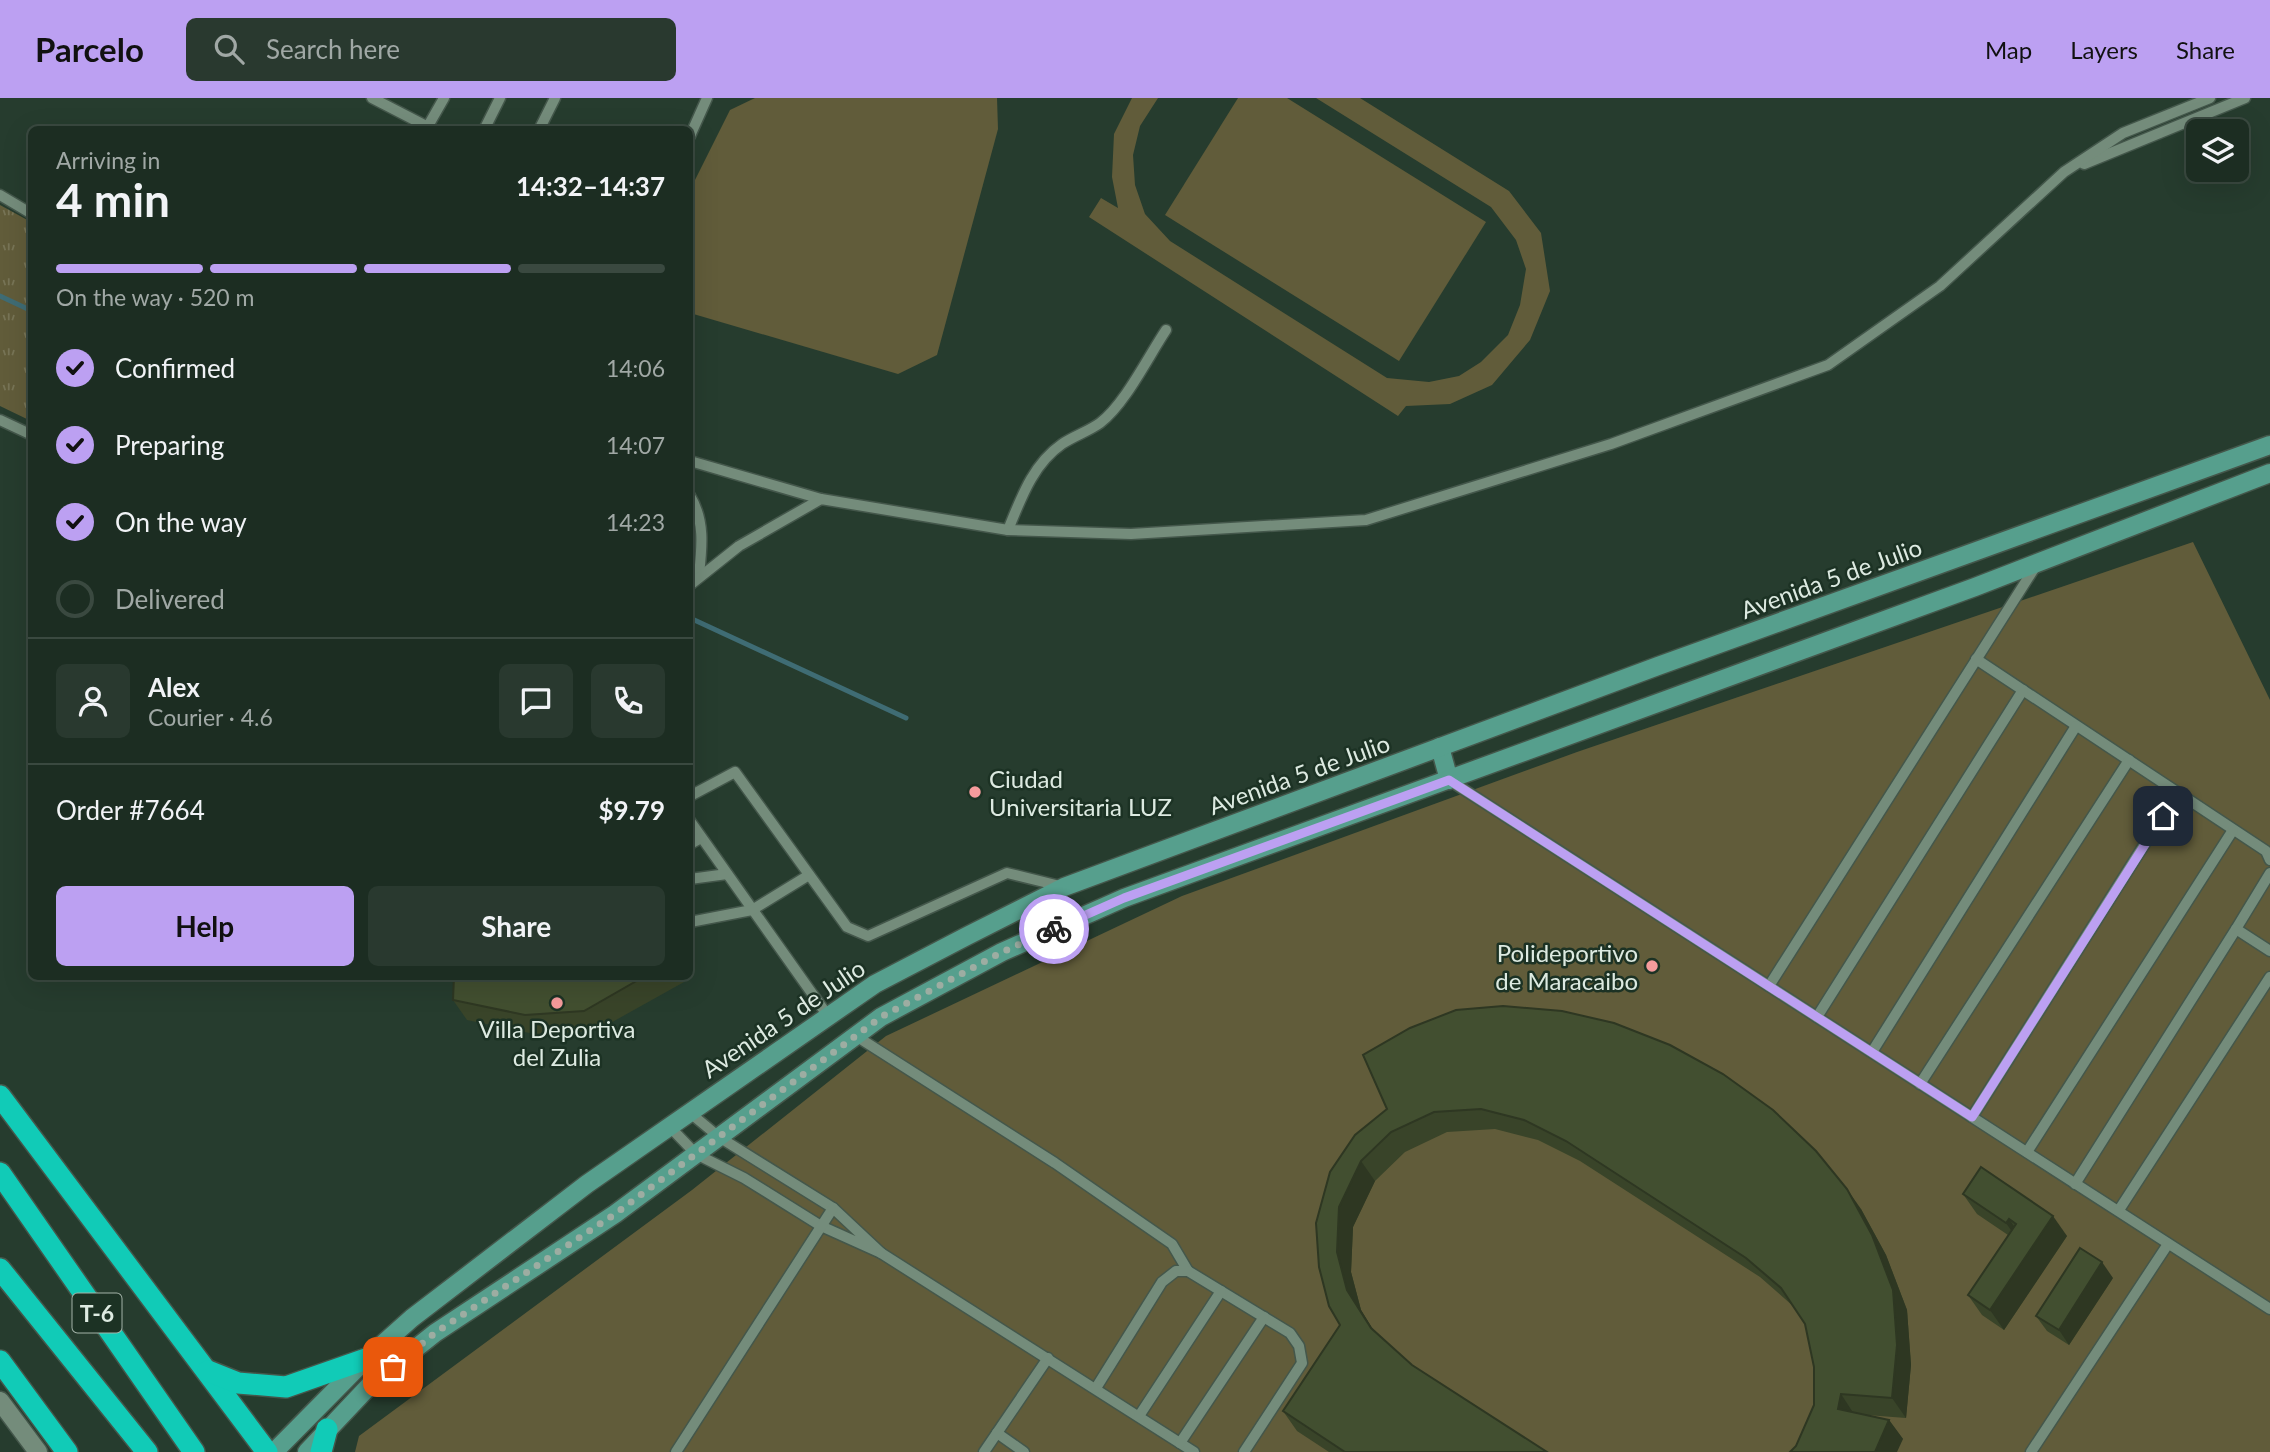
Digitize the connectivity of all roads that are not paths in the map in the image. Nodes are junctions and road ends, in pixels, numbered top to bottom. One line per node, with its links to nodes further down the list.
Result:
1 (372, 98): 8 (lane)
2 (444, 98): 10 (lane)
3 (500, 98): 11 (lane)
4 (555, 98): 12 (lane)
5 (2210, 98): 14 (lane)
6 (2245, 98): 14 (lane)
7 (702, 99): 13 (lane)
8 (389, 102): 9 (lane)
9 (428, 126)
10 (432, 126)
11 (486, 126)
12 (541, 126)
13 (693, 127)
14 (2064, 172): 25 (lane)
15 (0, 195): 16 (lane)
16 (28, 212)
17 (1166, 330): 25 (lane)
18 (0, 420): 19 (lane)
19 (28, 434)
20 (2270, 445): 32 (main road, Avenida 5 de Julio)
21 (693, 462): 23 (lane)
22 (2270, 473): 26 (main road)
23 (821, 499): 25 (lane); 27 (lane)
24 (693, 501): 27 (lane)
25 (1008, 530)
26 (2038, 563): 29 (lane); 34 (main road)
27 (699, 575): 28 (lane)
28 (693, 582)
29 (1976, 659): 30 (lane); 52 (lane)
30 (2023, 690): 31 (lane); 54 (lane)
31 (2076, 726): 33 (lane); 56 (lane)
32 (1440, 747): 34 (main road); 46 (main road, Avenida 5 de Julio)
33 (2129, 761): 35 (lane); 57 (lane)
34 (1449, 780): 52 (lane); 55 (main road)
35 (2178, 793): 38 (lane); 60 (lane)
36 (693, 794): 44 (lane)
37 (693, 826): 39 (lane)
38 (2233, 830): 41 (lane); 63 (lane)
39 (701, 838): 40 (lane); 43 (lane)
40 (693, 842)
41 (2270, 860)
42 (2270, 873): 49 (lane)
43 (727, 874): 45 (lane); 47 (lane)
44 (809, 875): 46 (lane); 47 (lane)
45 (693, 879)
46 (1064, 887): 53 (main road, Avenida 5 de Julio)
47 (752, 910): 48 (lane); 53 (lane)
48 (693, 921)
49 (2236, 929): 50 (lane); 66 (lane)
50 (2270, 951)
51 (2270, 977): 68 (lane)
52 (1769, 986): 54 (lane)
53 (828, 1016): 59 (main road, Avenida 5 de Julio)
54 (1816, 1017): 56 (lane)
55 (856, 1036): 62 (main road); 73 (lane)
56 (1871, 1052): 57 (lane)
57 (1920, 1084): 60 (lane)
58 (0, 1096): 80 (highway)
59 (689, 1112): 61 (main road, Avenida 5 de Julio); 62 (lane)
60 (1972, 1117): 63 (lane)
61 (669, 1126): 64 (lane); 78 (main road, Avenida 5 de Julio)
62 (719, 1137): 64 (main road); 67 (lane)
63 (2027, 1153): 66 (lane)
64 (696, 1154): 69 (lane); 84 (main road)
65 (0, 1173): 91 (highway, T-6)
66 (2075, 1184): 68 (lane)
67 (833, 1208): 69 (lane); 71 (lane)
68 (2119, 1210): 70 (lane)
69 (821, 1226): 71 (lane); 96 (lane)
70 (2168, 1244): 75 (lane); 101 (lane)
71 (880, 1253): 77 (lane)
72 (0, 1269): 90 (highway, T-6)
73 (1188, 1271): 74 (lane); 81 (lane)
74 (1221, 1291): 76 (lane); 83 (lane)
75 (2270, 1309)
76 (1264, 1317): 87 (lane); 100 (lane)
77 (1048, 1358): 81 (lane); 85 (lane)
78 (366, 1359): 80 (highway); 93 (main road, Avenida 5 de Julio)
79 (0, 1361): 89 (highway)
80 (206, 1370): 86 (highway)
81 (1096, 1388): 83 (lane)
82 (0, 1401): 88 (street)
83 (1139, 1416): 87 (lane)
84 (327, 1429): 94 (main road); 95 (highway)
85 (997, 1433): 97 (lane); 98 (lane)
86 (250, 1442): 92 (highway)
87 (1180, 1443): 99 (lane)
88 (38, 1452)
89 (67, 1452)
90 (147, 1452)
91 (194, 1452)
92 (267, 1452)
93 (274, 1452)
94 (307, 1452)
95 (321, 1452)
96 (676, 1452)
97 (984, 1452)
98 (1024, 1452)
99 (1194, 1452)
100 (1244, 1452)
101 (2031, 1452)

